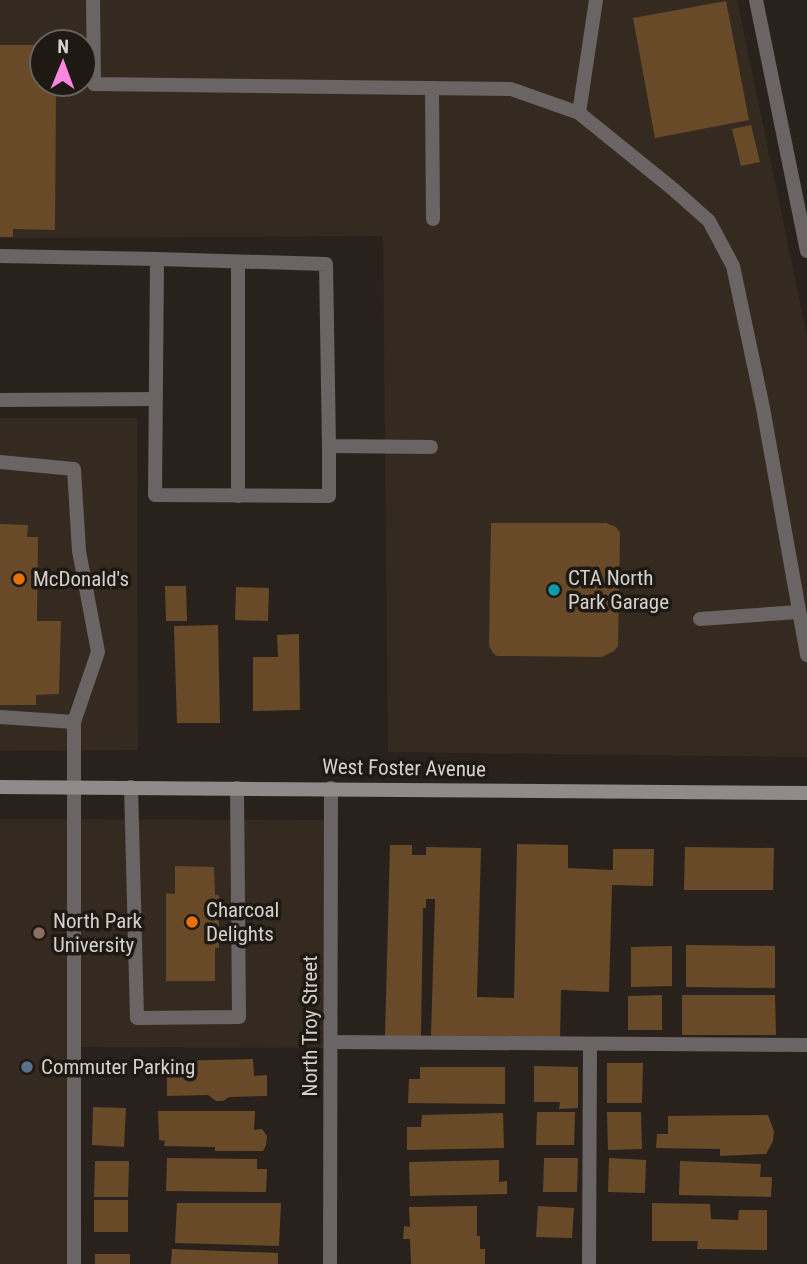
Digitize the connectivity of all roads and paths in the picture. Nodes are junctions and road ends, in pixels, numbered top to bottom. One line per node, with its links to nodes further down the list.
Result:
1 (93, 0): 4 (street)
2 (596, 0): 5 (street)
3 (756, 0): 7 (street)
4 (432, 88): 5 (street); 6 (street)
5 (579, 113): 17 (street)
6 (433, 219)
7 (807, 251)
8 (0, 256): 9 (street)
9 (157, 259): 10 (street); 11 (street)
10 (238, 262): 13 (street); 16 (street)
11 (155, 399): 12 (street); 16 (street)
12 (0, 400)
13 (329, 446): 14 (street); 16 (street)
14 (431, 447)
15 (0, 462): 21 (street)
16 (238, 496)
17 (799, 612): 18 (street); 19 (street)
18 (700, 619)
19 (807, 655)
20 (0, 717): 21 (street)
21 (74, 722): 23 (street)
22 (0, 787): 23 (main road, West Foster Avenue)
23 (75, 787): 24 (main road, West Foster Avenue); 31 (street)
24 (131, 788): 25 (main road, West Foster Avenue); 25 (street)
25 (237, 788): 26 (main road, West Foster Avenue)
26 (331, 788): 27 (main road, West Foster Avenue); 28 (street, North Troy Street)
27 (807, 793)
28 (331, 1042): 29 (street); 32 (street, North Troy Street)
29 (590, 1044): 30 (street); 33 (street)
30 (807, 1045)
31 (74, 1264)
32 (330, 1264)
33 (589, 1264)

